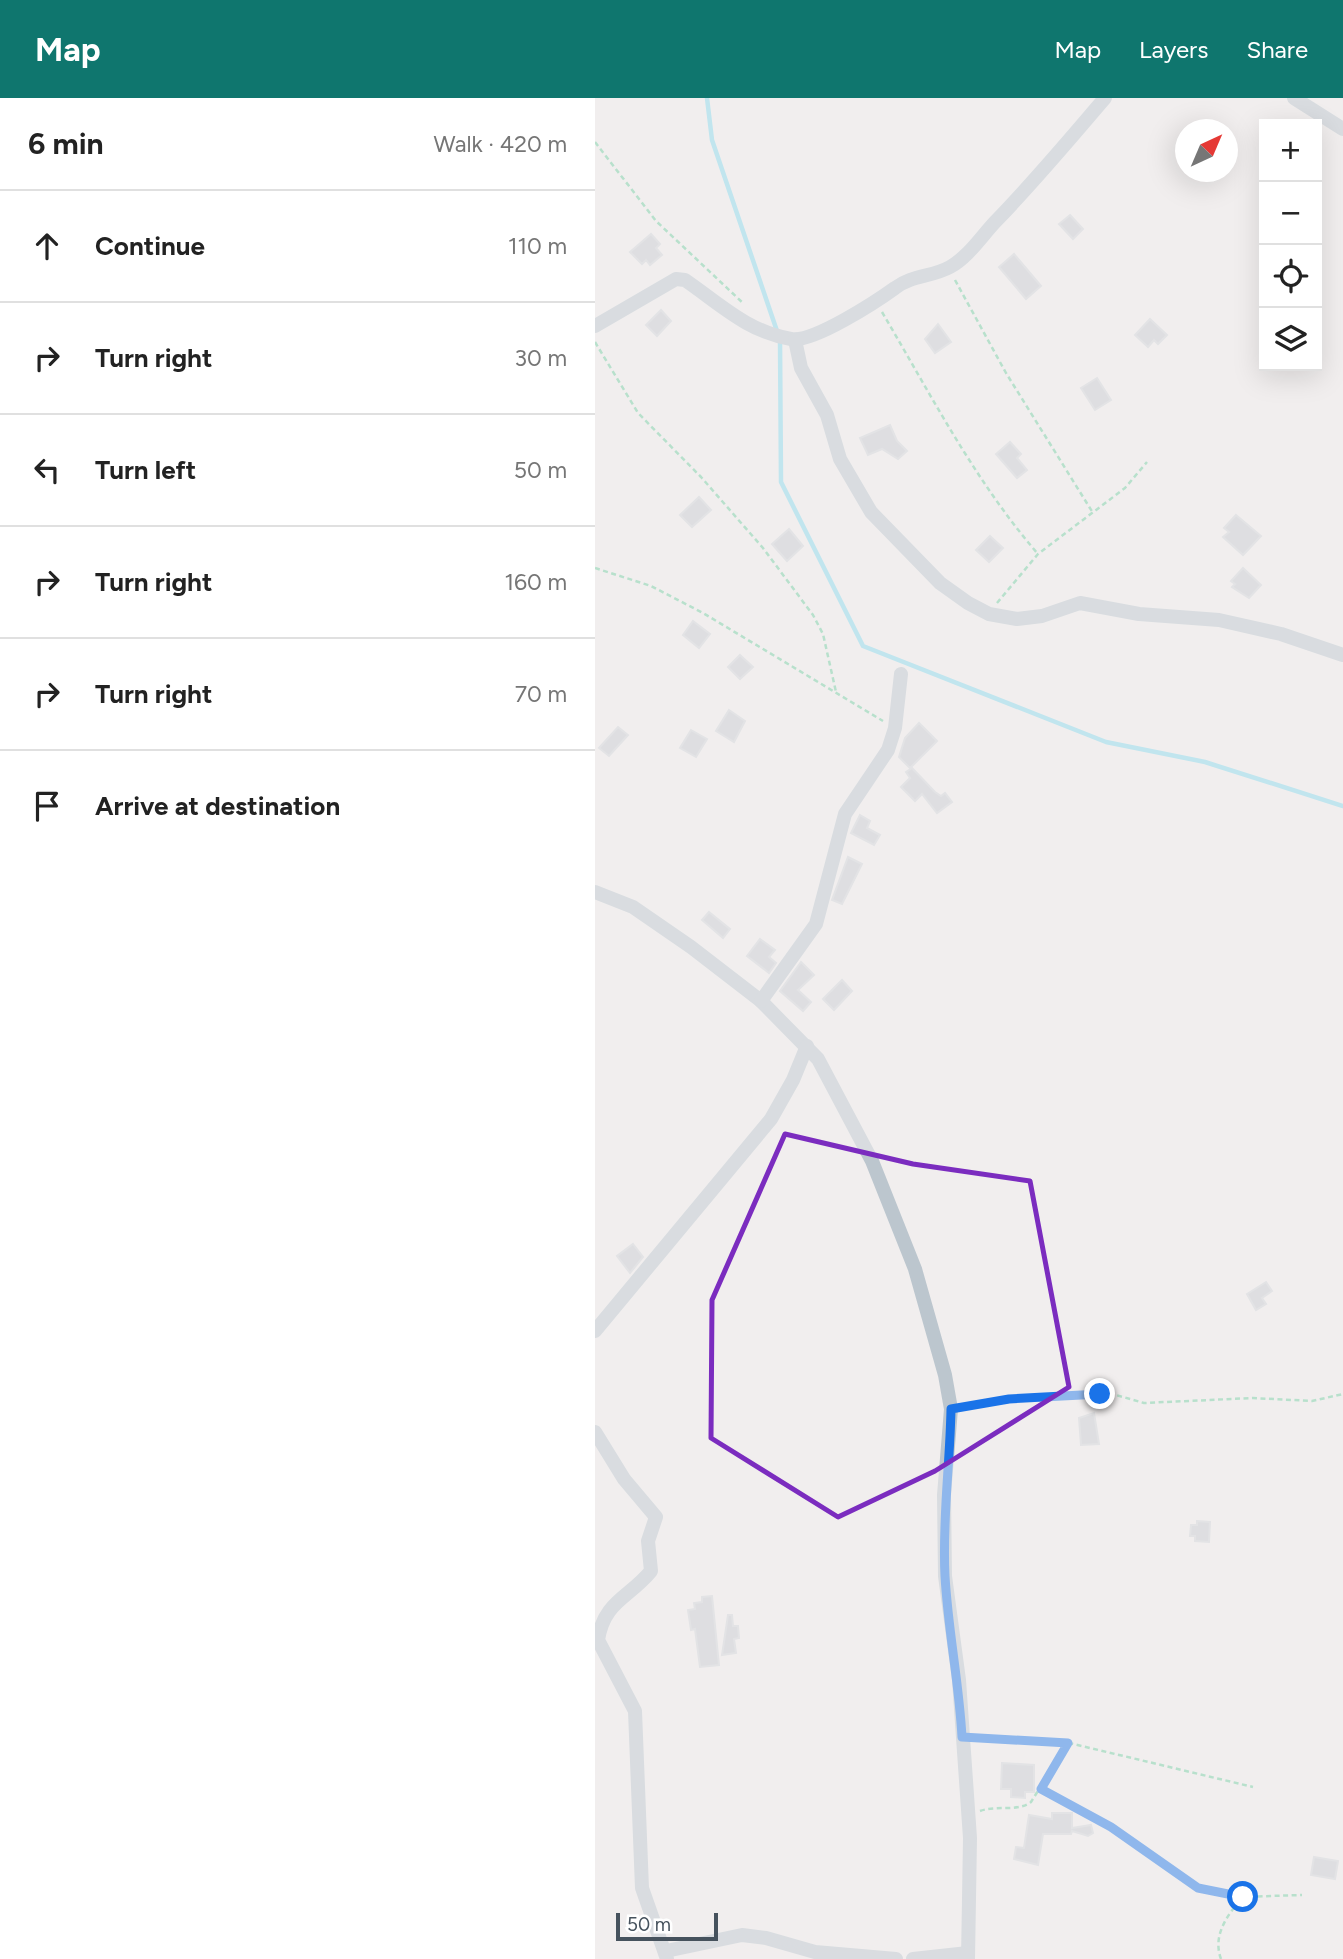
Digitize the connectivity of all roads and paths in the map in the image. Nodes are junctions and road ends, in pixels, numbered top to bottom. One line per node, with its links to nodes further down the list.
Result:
1 (1105, 98): 5 (street)
2 (1294, 98): 3 (street)
3 (1343, 129)
4 (595, 142): 7 (path)
5 (949, 267): 6 (street); 12 (path)
6 (877, 303): 9 (street); 13 (path)
7 (746, 307)
8 (595, 326): 9 (street)
9 (795, 340): 15 (street)
10 (595, 342): 18 (path)
11 (1147, 462): 12 (path)
12 (1093, 513): 13 (path)
13 (1038, 554): 15 (path)
14 (595, 568): 18 (path)
15 (989, 614): 16 (street)
16 (1343, 655)
17 (901, 674): 19 (street)
18 (836, 692): 19 (path)
19 (895, 728): 21 (street)
20 (595, 892): 21 (street)
21 (761, 1001): 22 (street)
22 (807, 1046): 23 (street); 25 (street)
23 (595, 1331)
24 (1343, 1394): 25 (path)
25 (951, 1409): 27 (street)
26 (595, 1432): 34 (street)
27 (962, 1737): 28 (path); 31 (street)
28 (1068, 1743): 29 (path); 30 (path)
29 (1253, 1787)
30 (1041, 1789): 31 (path); 33 (path)
31 (968, 1818): 35 (street)
32 (1302, 1895): 33 (path)
33 (1243, 1897): 38 (path)
34 (666, 1955): 36 (street)
35 (968, 1956): 37 (street)
36 (896, 1959)
37 (913, 1959)
38 (1221, 1959)

